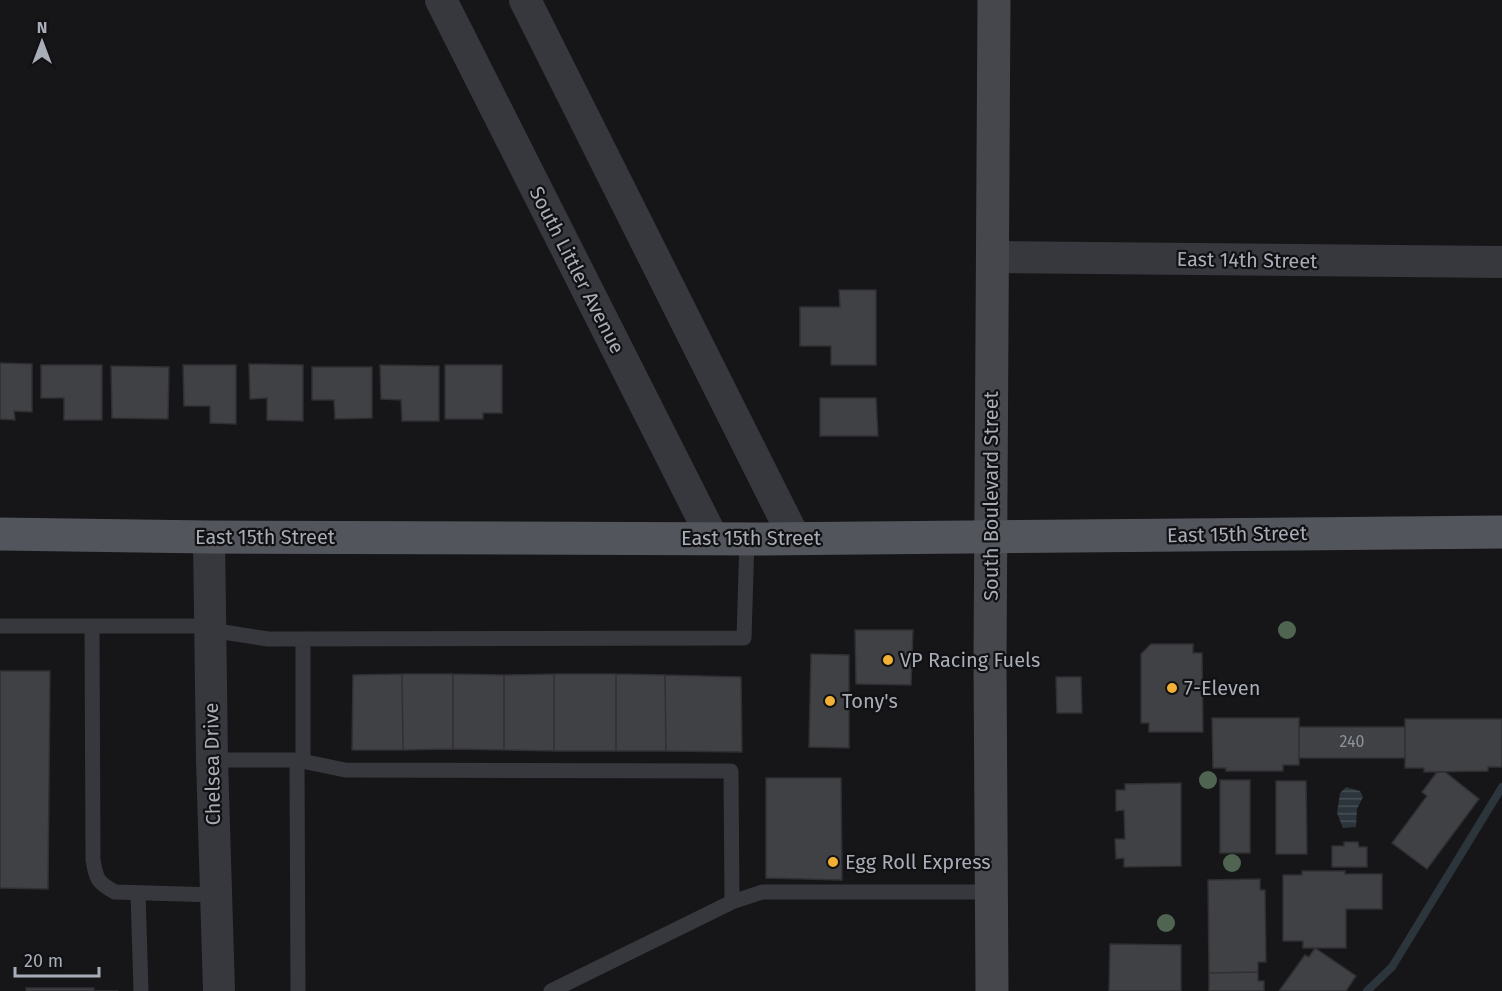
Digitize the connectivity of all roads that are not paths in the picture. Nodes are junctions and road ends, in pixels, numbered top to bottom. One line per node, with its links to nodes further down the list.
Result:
1 (432, 0): 2 (street)
2 (441, 0): 12 (street, South Littler Avenue)
3 (525, 0): 11 (street)
4 (994, 0): 5 (main road, South Boulevard Street)
5 (993, 258): 6 (street, East 14th Street); 9 (main road, South Boulevard Street)
6 (1502, 262)
7 (1502, 532): 9 (main road, East 15th Street)
8 (0, 534): 10 (main road, East 15th Street)
9 (990, 536): 11 (main road, East 15th Street); 20 (main road, South Boulevard Street)
10 (209, 537): 12 (main road, East 15th Street); 16 (street, Chelsea Drive)
11 (795, 538): 13 (main road, East 15th Street)
12 (713, 539): 13 (main road, East 15th Street)
13 (747, 539): 17 (lane)
14 (0, 626): 15 (lane)
15 (92, 626): 16 (lane); 21 (lane)
16 (210, 628): 17 (lane); 18 (street, Chelsea Drive)
17 (303, 639): 19 (lane)
18 (212, 760): 19 (lane); 22 (street, Chelsea Drive)
19 (300, 761): 23 (lane); 26 (lane)
20 (992, 892): 23 (lane); 28 (main road, South Boulevard Street)
21 (138, 893): 22 (lane); 24 (lane)
22 (216, 895): 25 (street, Chelsea Drive)
23 (732, 902): 27 (lane)
24 (141, 991)
25 (219, 991)
26 (298, 991)
27 (551, 991)
28 (992, 991)

